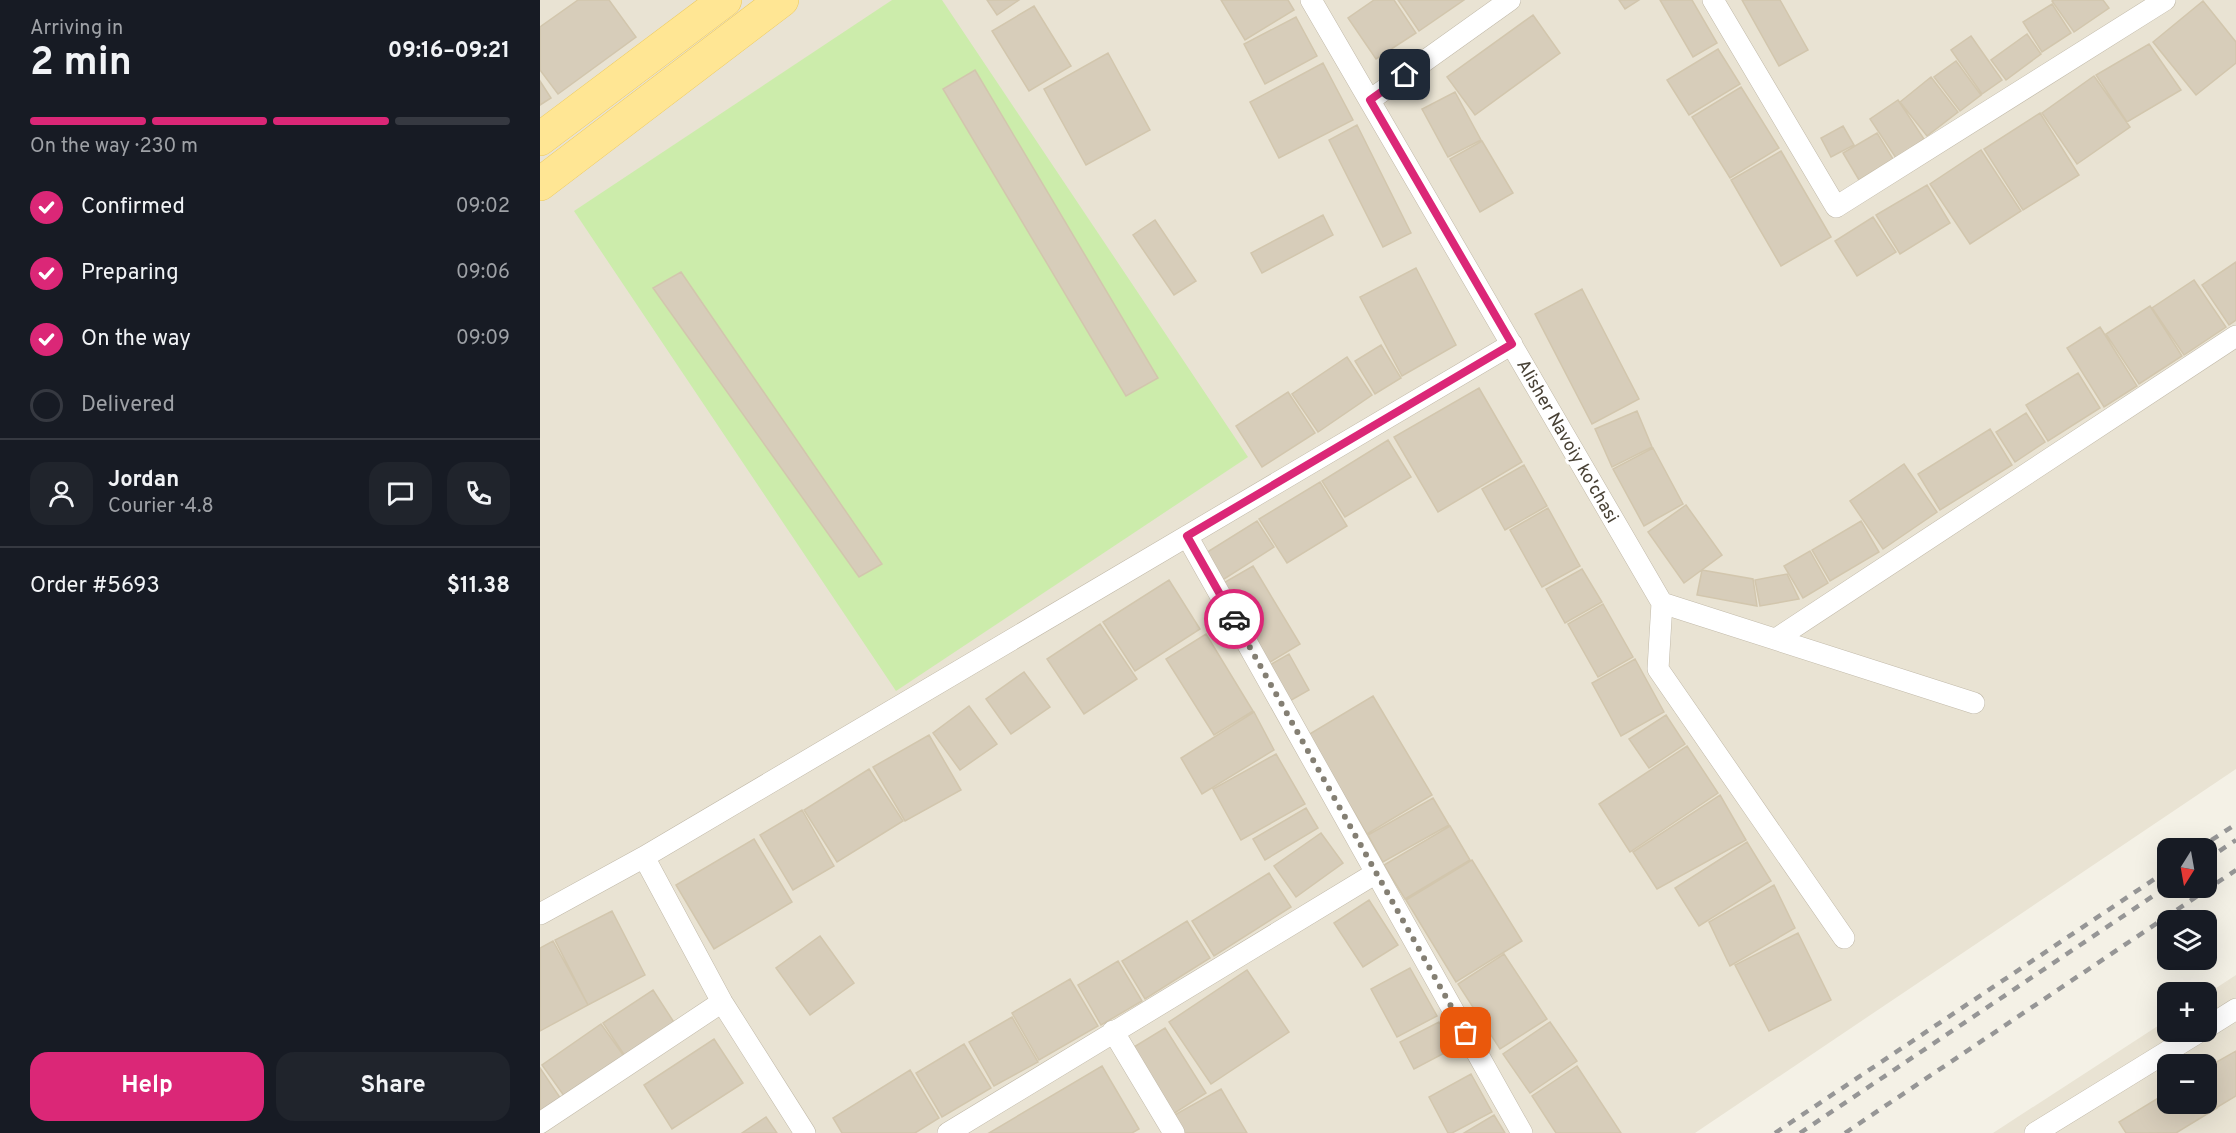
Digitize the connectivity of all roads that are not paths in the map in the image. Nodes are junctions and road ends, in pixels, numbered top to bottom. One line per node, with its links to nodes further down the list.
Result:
1 (726, 0): 8 (main road)
2 (782, 0): 9 (main road)
3 (1311, 0): 7 (street, Alisher Navoiy ko'chasi)
4 (1510, 0): 7 (street)
5 (1713, 0): 6 (street)
6 (2165, 0)
7 (1370, 100): 11 (street, Alisher Navoiy ko'chasi)
8 (540, 139)
9 (540, 184)
10 (2236, 336): 14 (street)
11 (1512, 344): 12 (street); 13 (street, Alisher Navoiy ko'chasi)
12 (1187, 536): 16 (street); 17 (street)
13 (1662, 603): 14 (street); 19 (street)
14 (1776, 639): 15 (street)
15 (1974, 703)
16 (645, 857): 18 (street); 20 (street)
17 (1376, 873): 23 (street); 29 (street)
18 (540, 914)
19 (1844, 938)
20 (722, 1002): 25 (street); 26 (street)
21 (2236, 1010): 22 (street)
22 (2217, 1021)
23 (1113, 1031): 27 (street); 28 (street)
24 (2183, 1042): 30 (street)
25 (540, 1123)
26 (806, 1133)
27 (948, 1133)
28 (1174, 1133)
29 (1522, 1133)
30 (2035, 1133)

